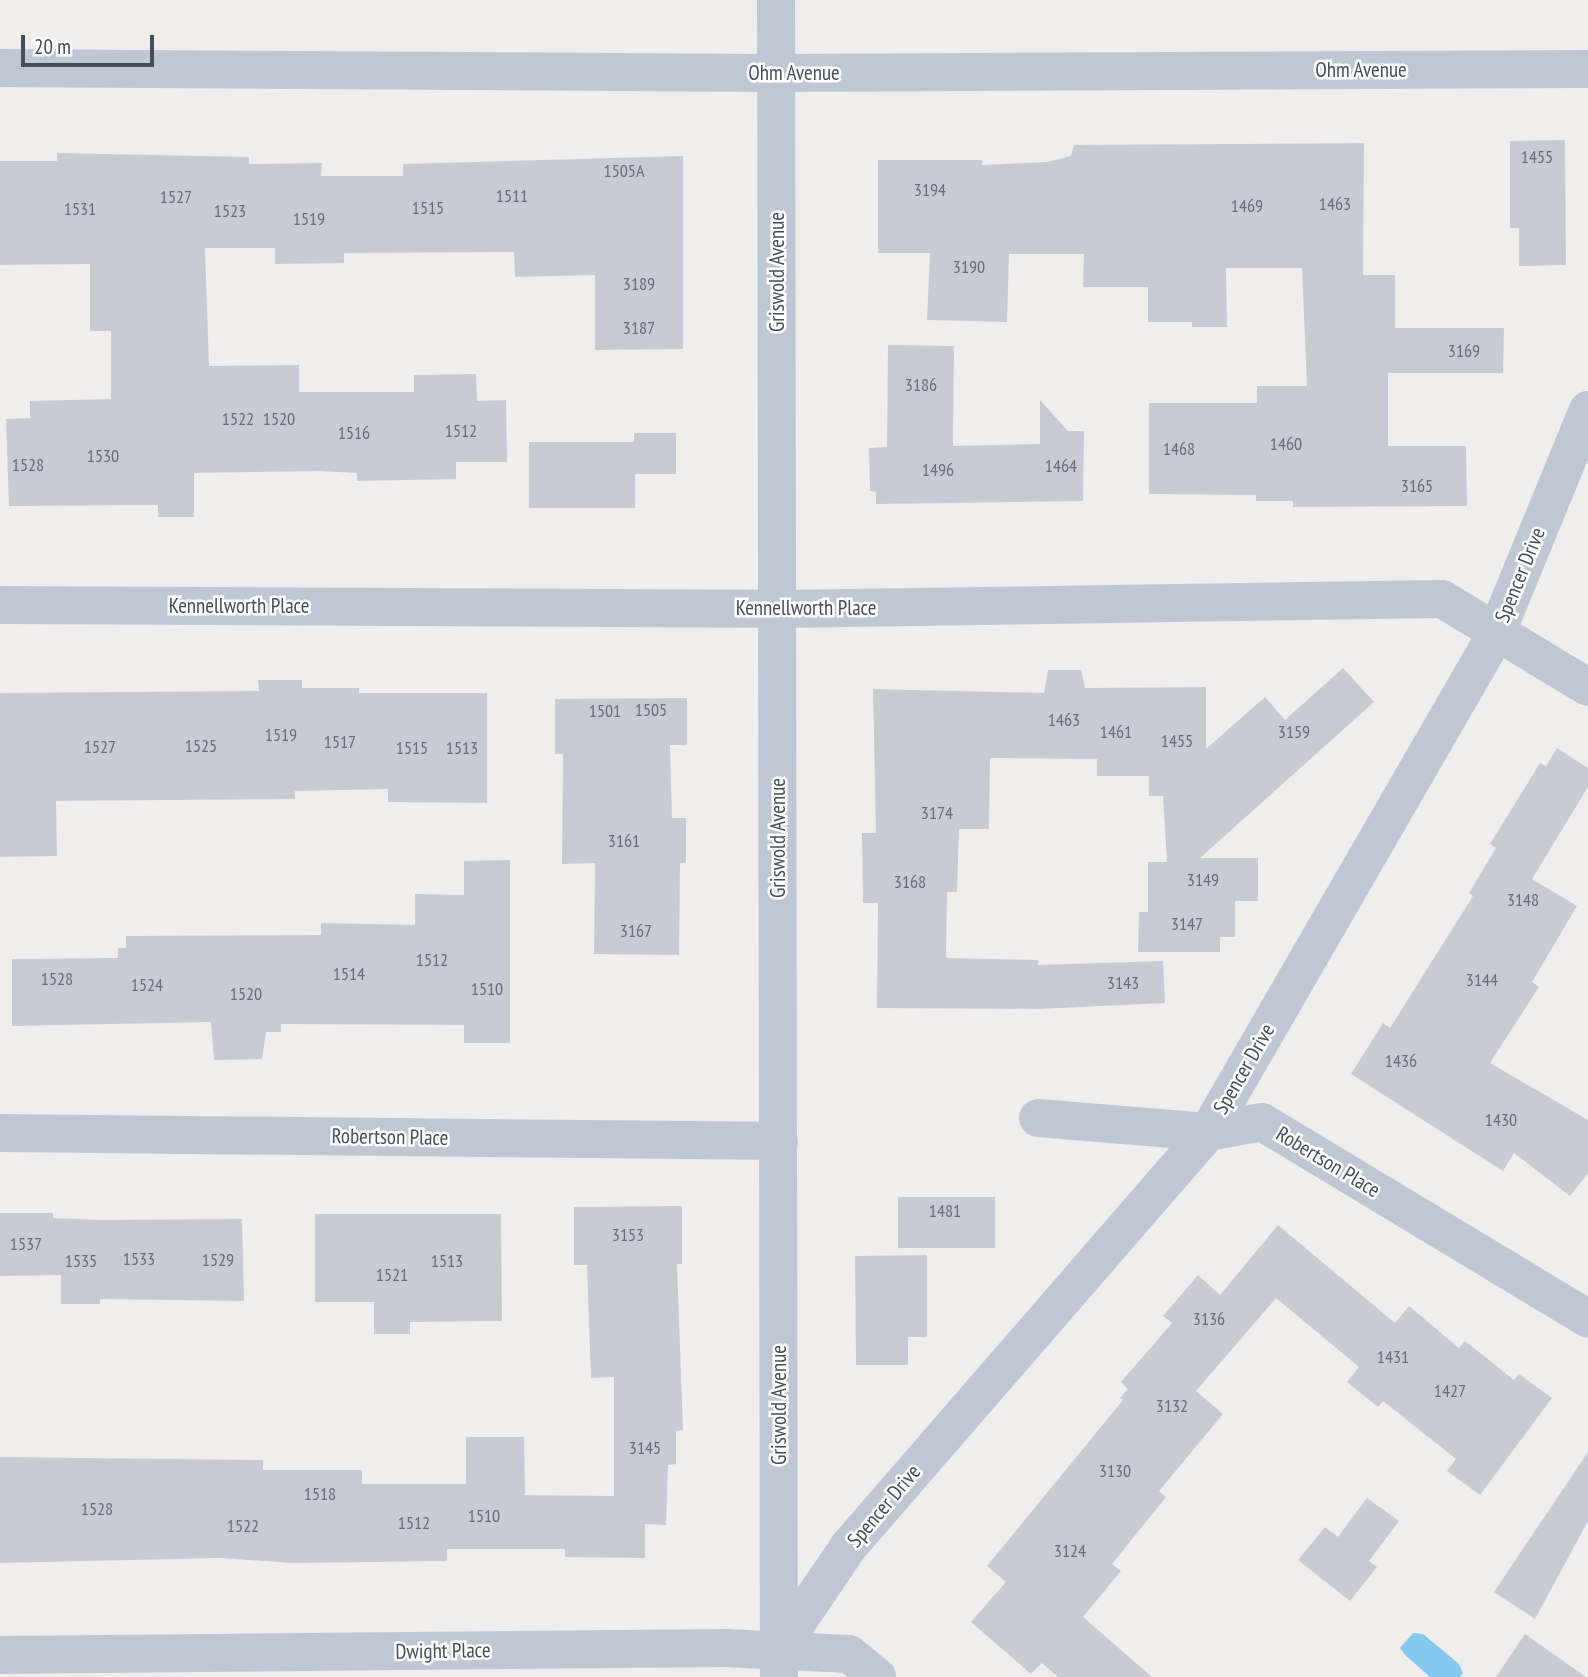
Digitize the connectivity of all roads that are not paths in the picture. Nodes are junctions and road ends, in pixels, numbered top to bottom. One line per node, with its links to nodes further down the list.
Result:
1 (776, 0): 4 (street, Griswold Avenue)
2 (0, 68): 4 (street, Ohm Avenue)
3 (1588, 69): 4 (street, Ohm Avenue)
4 (776, 73): 7 (street, Griswold Avenue)
5 (1588, 410): 8 (street, Spencer Drive)
6 (0, 605): 7 (street, Kennellworth Place)
7 (778, 609): 8 (street, Kennellworth Place); 13 (street, Griswold Avenue)
8 (1496, 634): 9 (street, Kennellworth Place); 11 (street, Spencer Drive)
9 (1588, 687)
10 (1038, 1118): 11 (street, Robertson Place)
11 (1208, 1132): 14 (street, Robertson Place); 16 (street, Spencer Drive)
12 (0, 1133): 13 (street, Robertson Place)
13 (779, 1141): 16 (street, Griswold Avenue)
14 (1588, 1319)
15 (0, 1655): 16 (street, Dwight Place)
16 (779, 1663): 17 (street, Dwight Place)
17 (877, 1677)

